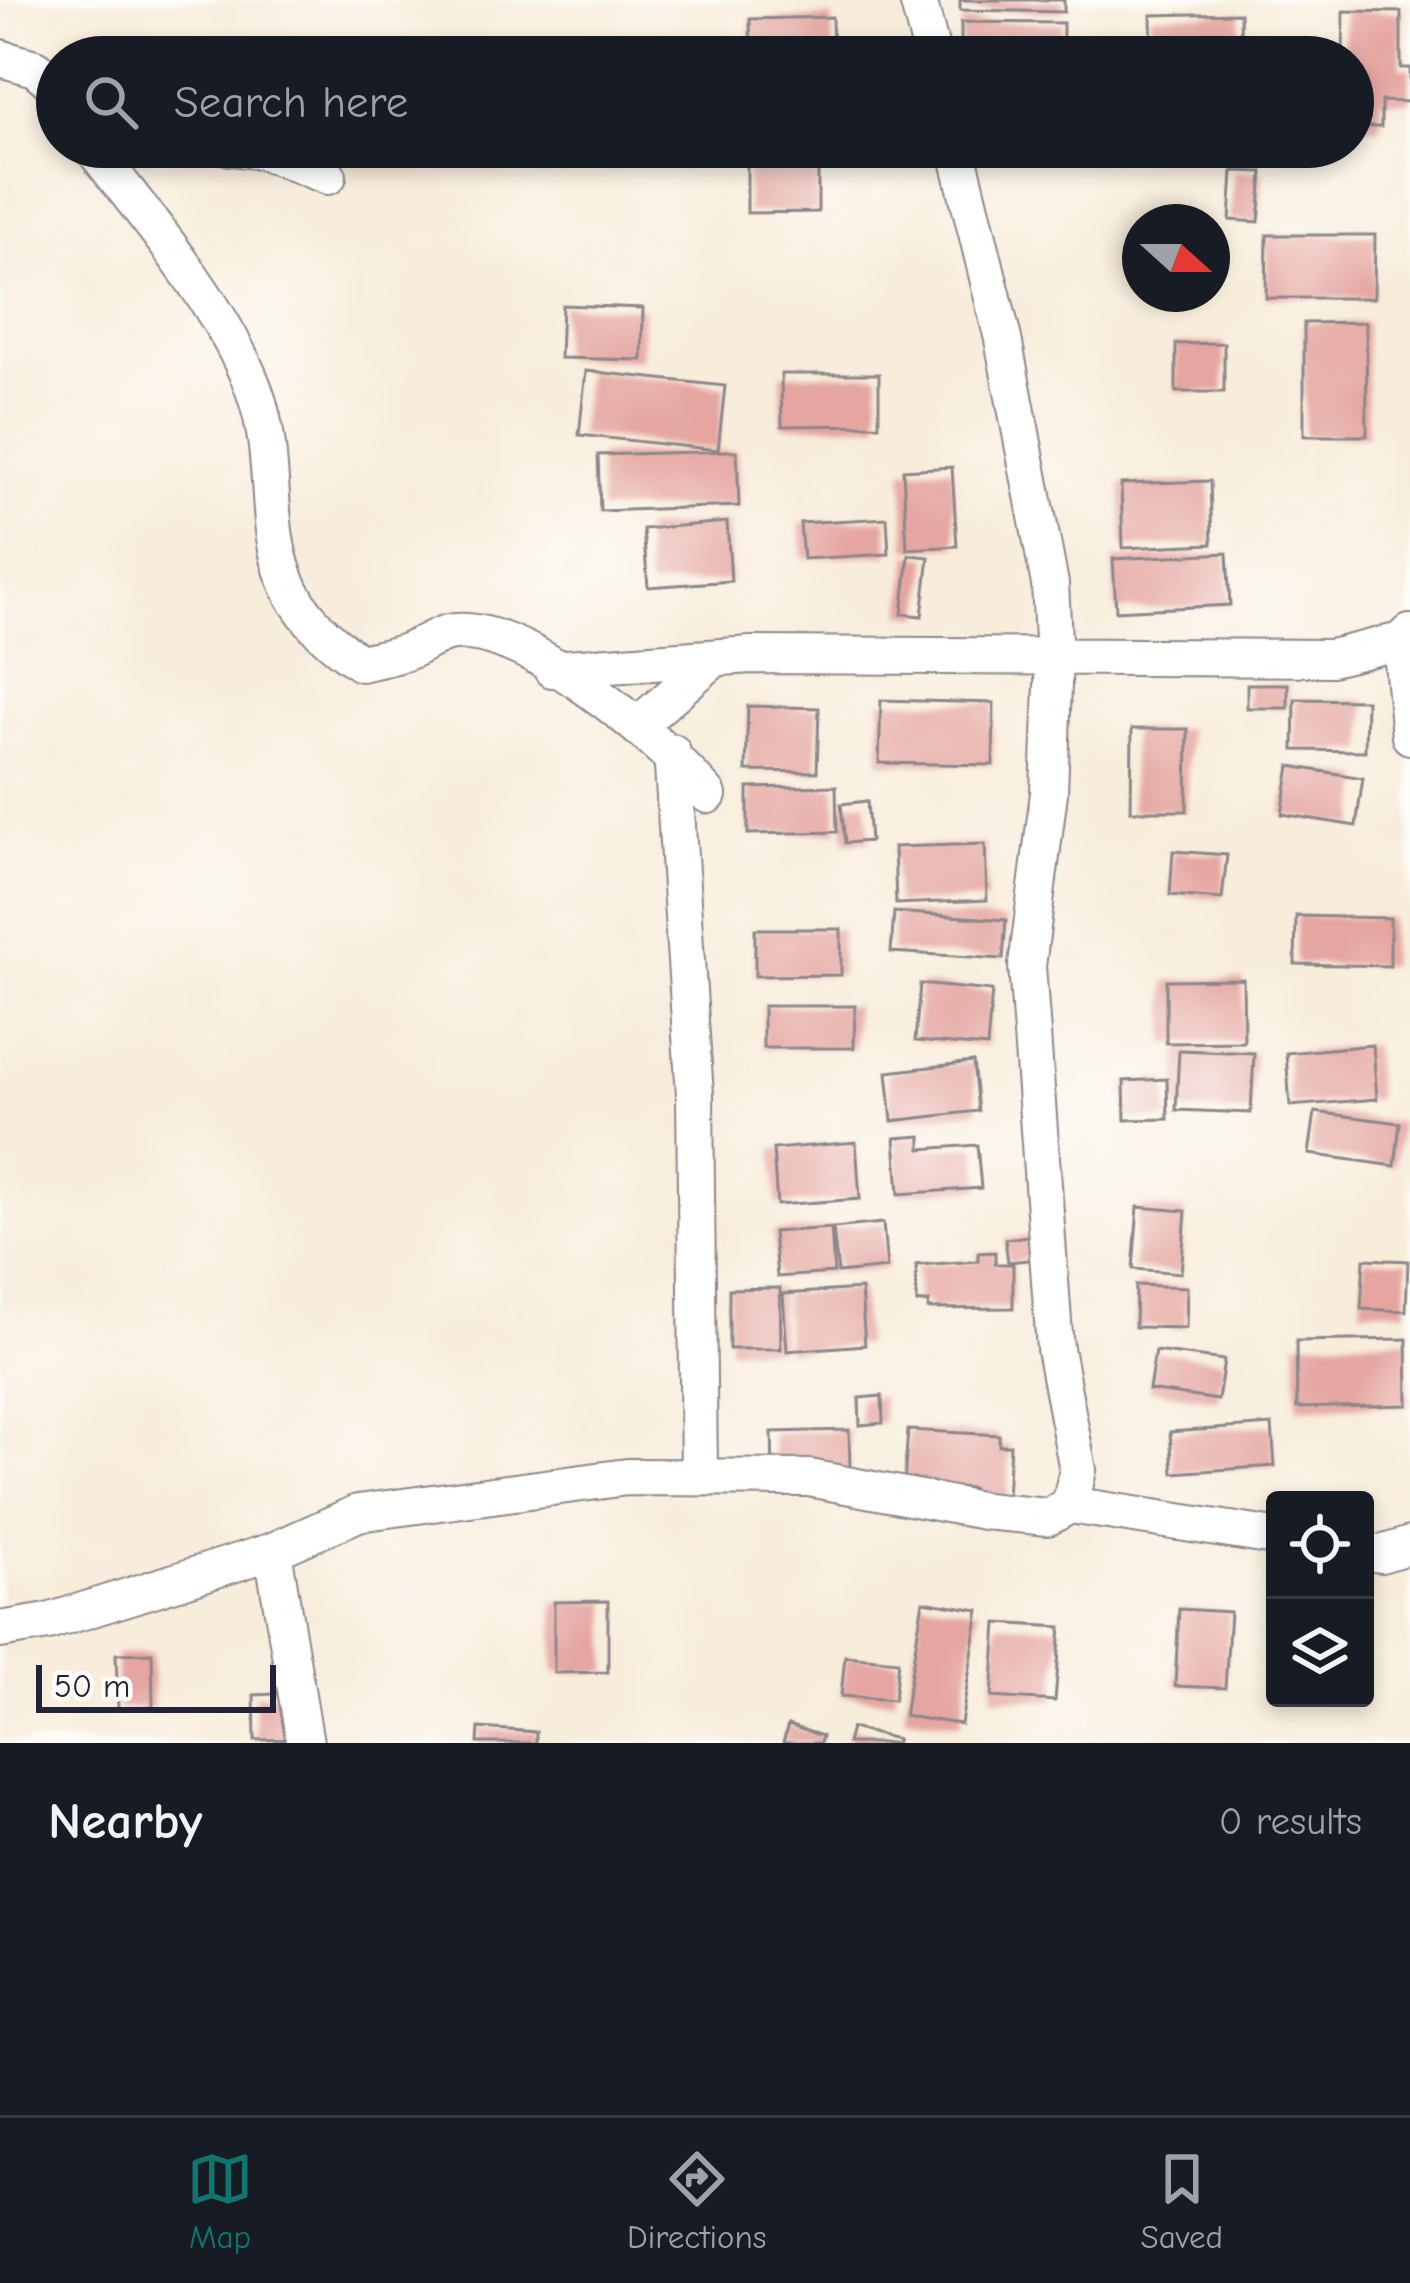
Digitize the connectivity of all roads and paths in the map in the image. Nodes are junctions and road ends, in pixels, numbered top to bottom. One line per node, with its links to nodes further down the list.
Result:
1 (918, 0): 2 (street)
2 (927, 36)
3 (0, 58): 4 (street)
4 (36, 70)
5 (108, 168): 12 (street)
6 (307, 168): 8 (street)
7 (961, 168): 10 (street)
8 (328, 176)
9 (1406, 637): 10 (street); 14 (street)
10 (1054, 657): 11 (street); 18 (street)
11 (716, 658): 12 (street); 13 (street)
12 (552, 669): 13 (street)
13 (638, 725): 15 (street)
14 (1410, 736)
15 (672, 752): 16 (street); 17 (street)
16 (708, 796)
17 (699, 1477): 18 (street); 21 (street)
18 (1070, 1505): 19 (street)
19 (1266, 1537)
20 (1410, 1544): 22 (street)
21 (272, 1551): 23 (street); 24 (street)
22 (1374, 1553)
23 (0, 1630)
24 (304, 1743)

